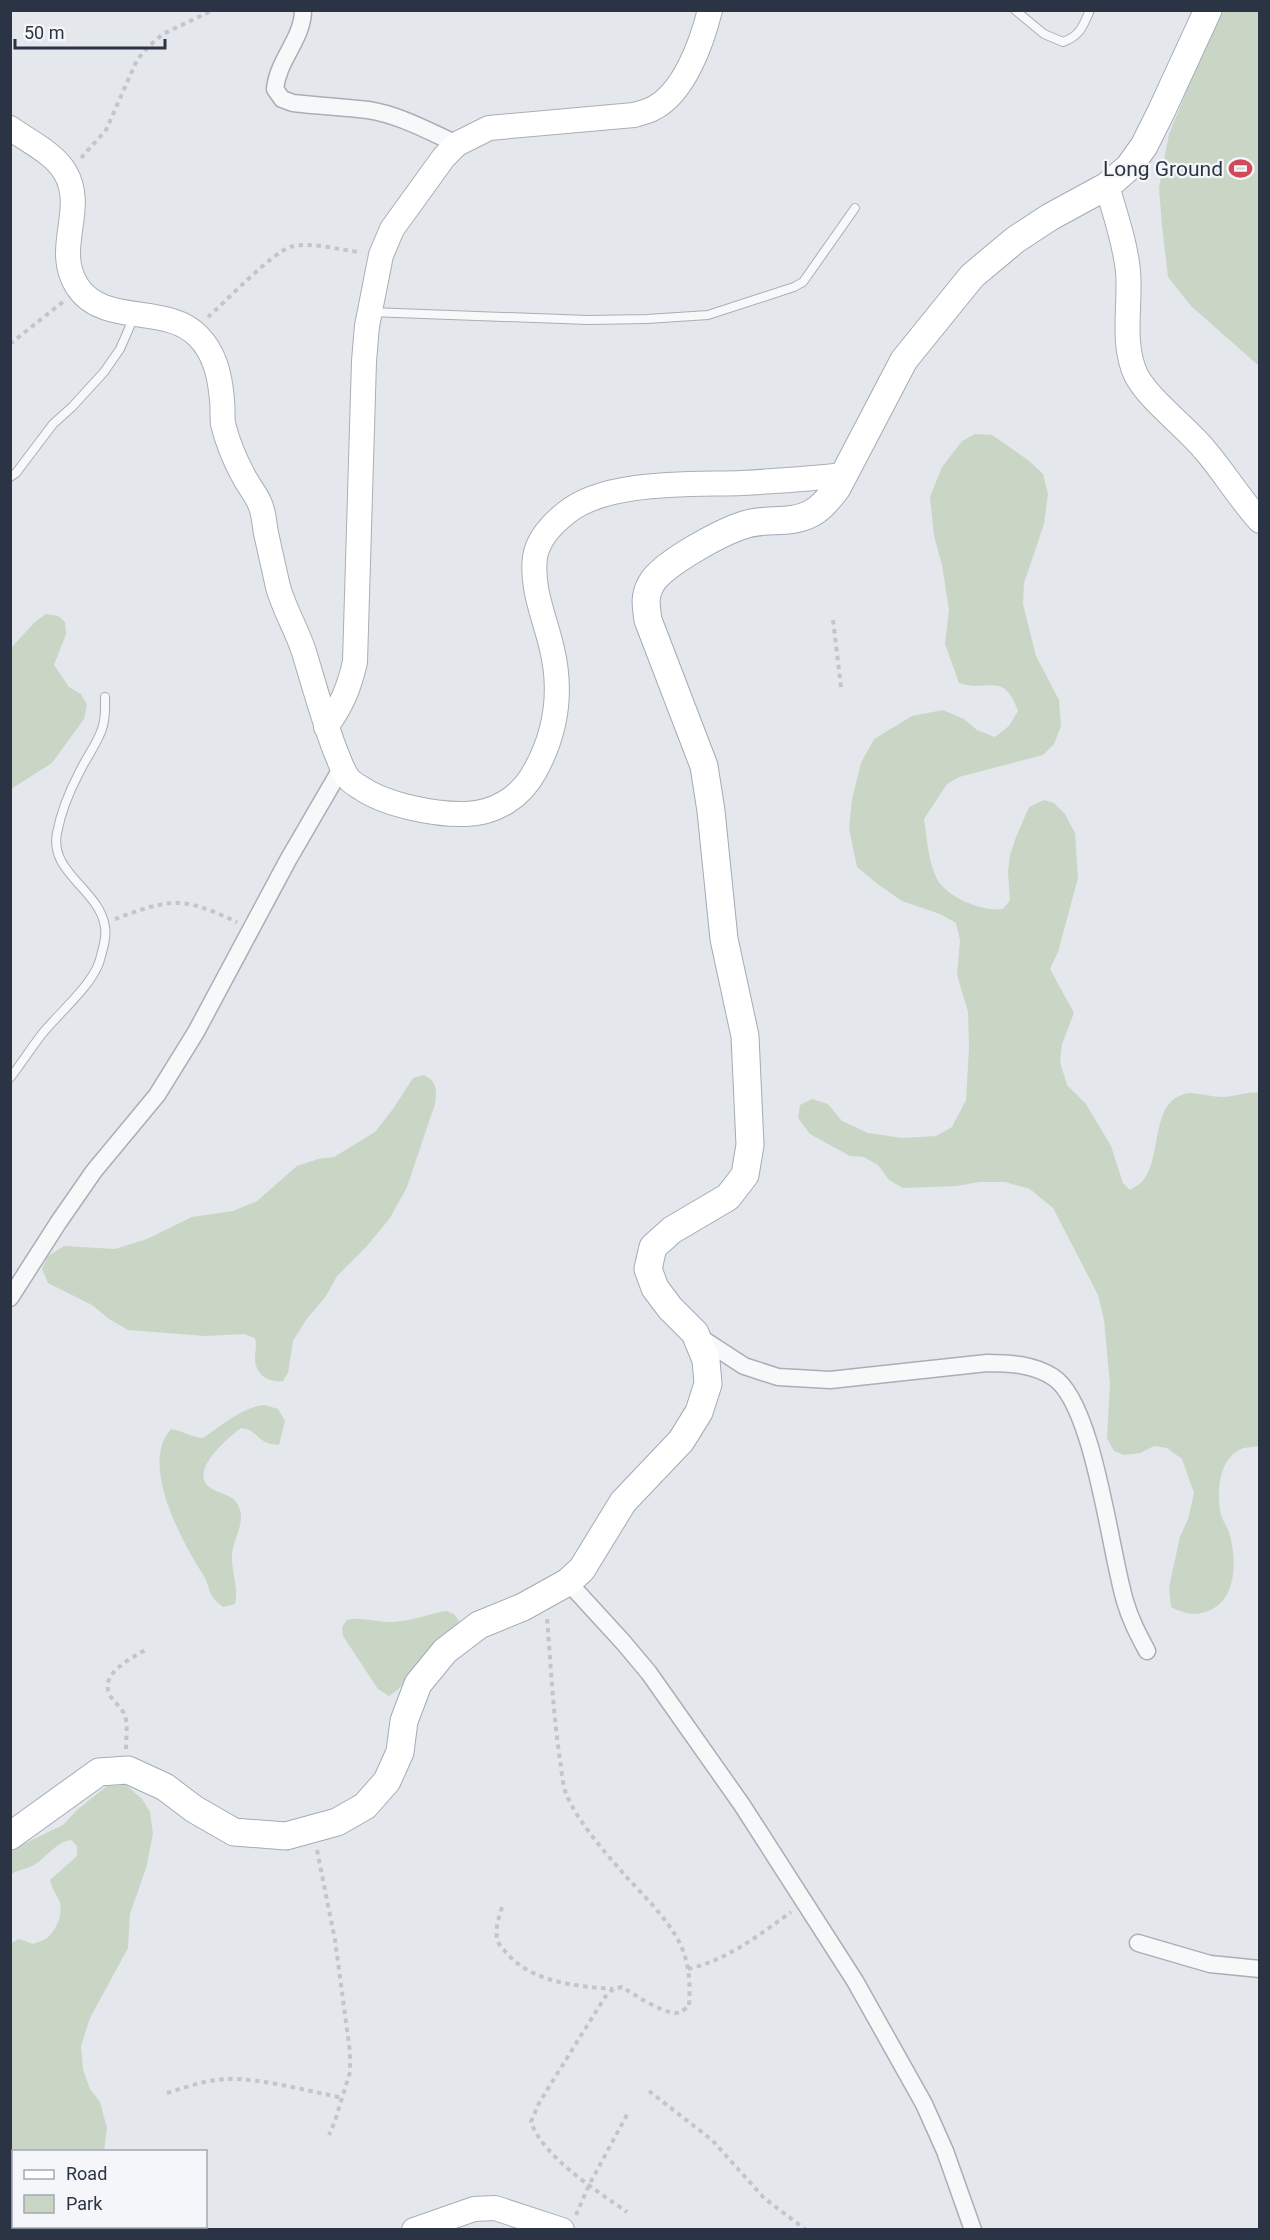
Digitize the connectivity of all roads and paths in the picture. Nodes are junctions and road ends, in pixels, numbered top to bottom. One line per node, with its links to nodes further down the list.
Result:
1 (213, 10): 9 (path)
2 (303, 10): 8 (street)
3 (710, 10): 8 (main road)
4 (1014, 10): 5 (lane)
5 (1090, 10)
6 (1208, 10): 10 (main road)
7 (10, 128): 9 (main road)
8 (457, 144): 12 (main road)
9 (65, 171): 13 (main road)
10 (1107, 186): 18 (main road); 20 (main road)
11 (855, 208): 14 (lane)
12 (381, 255): 14 (main road); 16 (path)
13 (79, 290): 15 (main road); 17 (path)
14 (370, 312): 24 (main road)
15 (135, 314): 16 (main road); 19 (lane)
16 (194, 331): 24 (main road)
17 (10, 344)
18 (844, 475): 25 (main road); 30 (main road)
19 (10, 477)
20 (1260, 521)
21 (833, 620): 22 (path)
22 (841, 687)
23 (105, 697): 26 (lane)
24 (326, 727): 25 (main road)
25 (342, 768): 27 (street)
26 (104, 922): 27 (path); 28 (lane)
27 (252, 928): 29 (street)
28 (10, 1078)
29 (10, 1298)
30 (695, 1333): 31 (main road); 33 (street)
31 (556, 1588): 35 (main road); 37 (street); 40 (path)
32 (145, 1650): 34 (path)
33 (1147, 1651)
34 (128, 1770): 35 (main road); 36 (main road)
35 (313, 1829): 45 (path)
36 (10, 1836)
37 (805, 1903): 40 (path); 54 (street)
38 (502, 1907): 42 (path)
39 (1138, 1943): 41 (street)
40 (688, 1969): 42 (path)
41 (1260, 1969)
42 (613, 1989): 48 (path)
43 (649, 2091): 53 (path)
44 (167, 2093): 45 (path)
45 (343, 2098): 47 (path)
46 (629, 2111): 48 (path)
47 (328, 2135)
48 (589, 2185): 49 (path); 51 (path)
49 (627, 2212)
50 (453, 2222): 51 (main road); 52 (main road)
51 (568, 2225)
52 (414, 2229)
53 (806, 2229)
54 (973, 2229)

